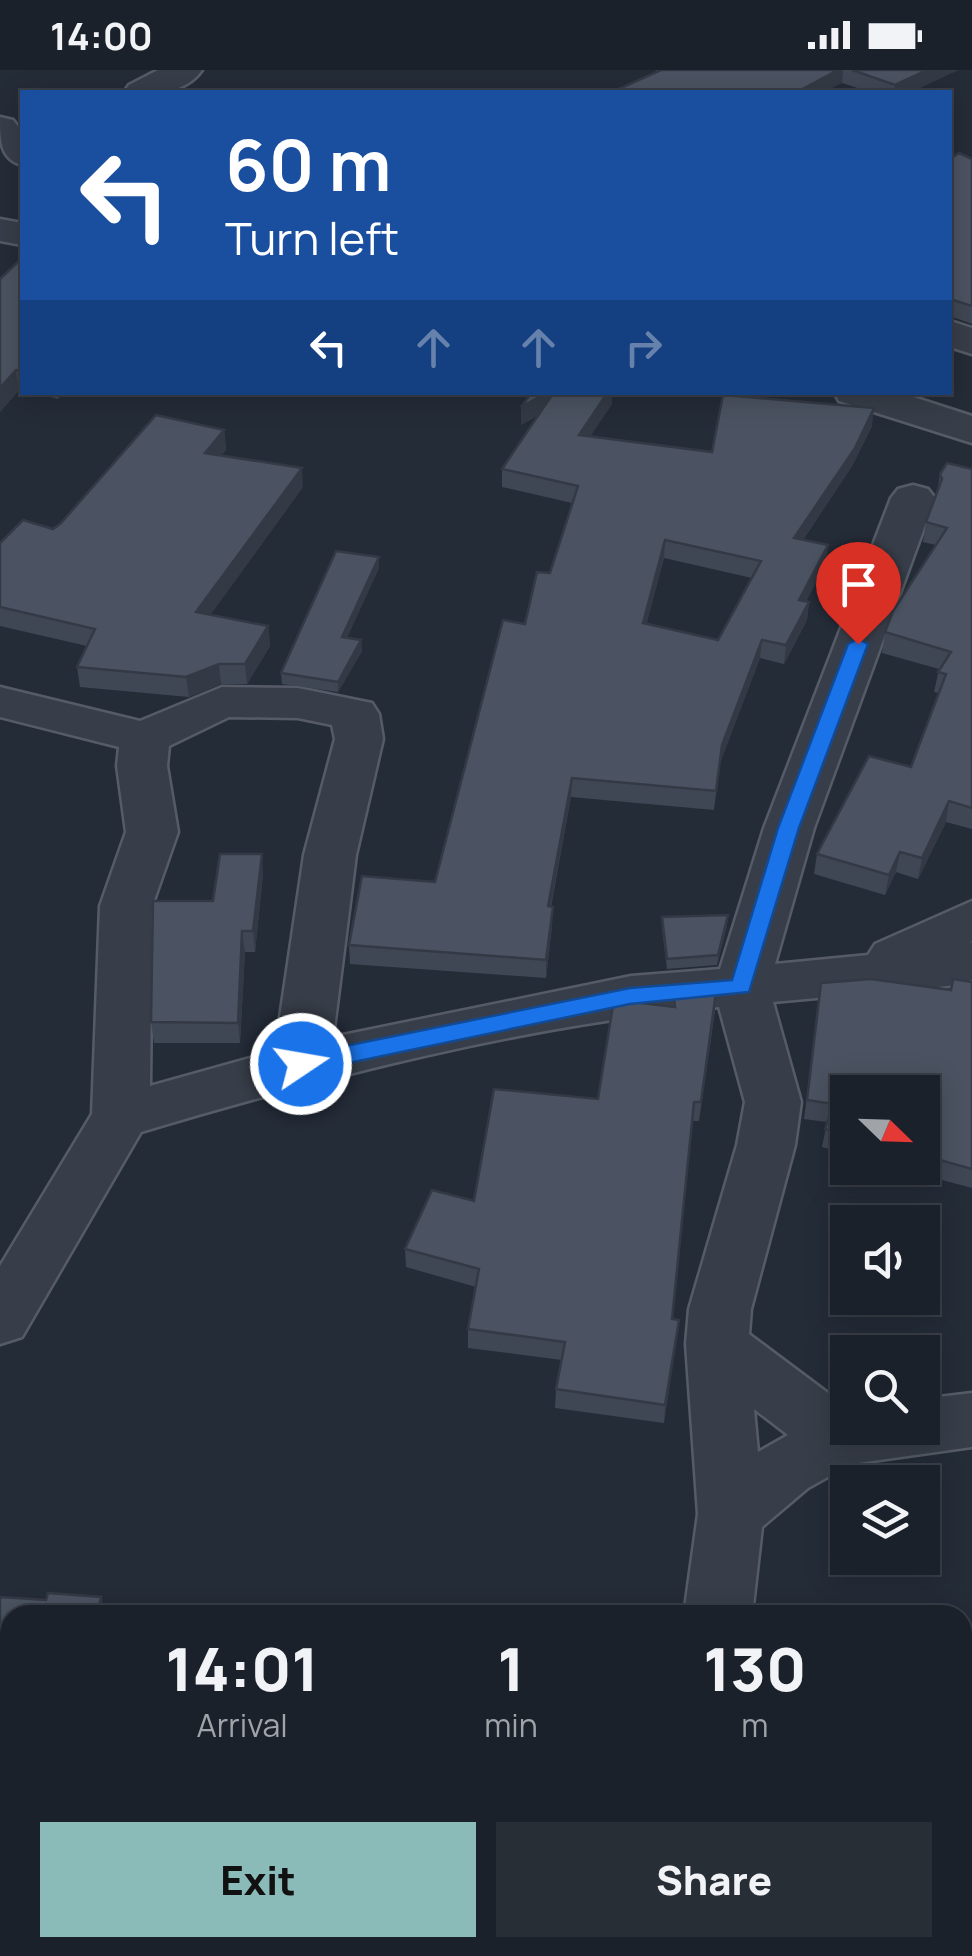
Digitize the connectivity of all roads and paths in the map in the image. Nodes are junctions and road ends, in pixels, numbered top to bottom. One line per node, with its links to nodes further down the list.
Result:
1 (185, 70): 2 (street)
2 (145, 90)
3 (0, 128): 4 (street)
4 (20, 153)
5 (863, 395): 6 (street)
6 (972, 430)
7 (913, 498): 13 (street)
8 (0, 702): 9 (street)
9 (145, 738): 14 (street); 15 (street)
10 (972, 919): 12 (street)
11 (972, 961): 12 (street)
12 (868, 973): 13 (street)
13 (741, 987): 14 (street); 17 (street)
14 (301, 1064): 15 (street)
15 (121, 1116): 16 (street)
16 (0, 1319)
17 (717, 1344): 20 (street); 22 (street)
18 (972, 1420): 19 (street)
19 (940, 1424)
20 (830, 1430)
21 (830, 1443): 22 (street)
22 (731, 1514): 23 (street)
23 (719, 1605)

